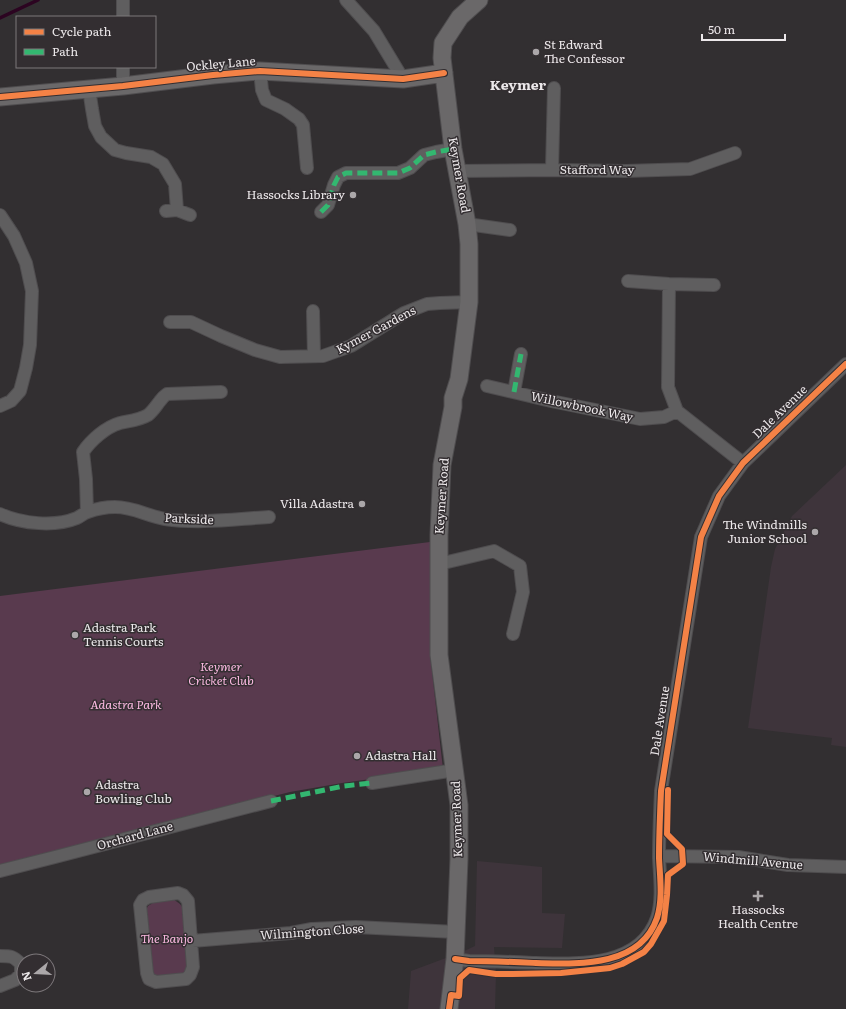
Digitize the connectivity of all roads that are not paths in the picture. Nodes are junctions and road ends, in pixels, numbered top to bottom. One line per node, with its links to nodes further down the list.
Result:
1 (123, 0): 4 (street)
2 (346, 0): 8 (street)
3 (479, 0): 7 (main road, Keymer Road)
4 (123, 16)
5 (123, 68): 9 (street)
6 (260, 72): 8 (main road, Ockley Lane); 9 (main road, Ockley Lane); 15 (street)
7 (444, 73): 8 (main road, Ockley Lane); 13 (main road, Keymer Road)
8 (403, 79)
9 (123, 86): 11 (main road, Ockley Lane)
10 (554, 88): 16 (street)
11 (89, 89): 12 (main road, Ockley Lane); 20 (street)
12 (0, 97)
13 (453, 149): 17 (main road, Keymer Road); 18 (street)
14 (735, 152): 16 (street, Stafford Way)
15 (307, 168)
16 (552, 170): 17 (street, Stafford Way)
17 (457, 171): 21 (main road, Keymer Road)
18 (322, 212)
19 (0, 215): 35 (street)
20 (190, 215)
21 (467, 224): 22 (street); 26 (main road, Keymer Road)
22 (510, 230)
23 (628, 281): 24 (street)
24 (669, 284): 25 (street); 36 (street)
25 (714, 285)
26 (470, 302): 30 (street, Kymer Gardens); 41 (main road, Keymer Road)
27 (313, 311): 30 (street)
28 (170, 322): 30 (street, Kymer Gardens)
29 (521, 354): 34 (street)
30 (314, 356)
31 (846, 364): 37 (street, Dale Avenue)
32 (487, 386): 34 (street, Willowbrook Way)
33 (221, 392): 38 (street)
34 (514, 392): 36 (street, Willowbrook Way)
35 (0, 406)
36 (677, 411): 37 (street)
37 (743, 463): 46 (street, Dale Avenue)
38 (87, 512): 39 (street, Parkside); 40 (street, Parkside)
39 (0, 514)
40 (269, 517)
41 (439, 564): 42 (street); 43 (main road, Keymer Road)
42 (513, 634)
43 (455, 770): 44 (street); 49 (main road, Keymer Road)
44 (372, 783)
45 (270, 801): 48 (street, Orchard Lane)
46 (659, 856): 47 (street, Windmill Avenue); 52 (street, Dale Avenue)
47 (846, 867)
48 (0, 871)
49 (456, 932): 50 (street, Wilmington Close); 52 (main road, Keymer Road)
50 (192, 941): 50 (street)
51 (0, 956): 53 (street)
52 (455, 959): 54 (main road, Keymer Road)
53 (0, 986)
54 (449, 1009)

